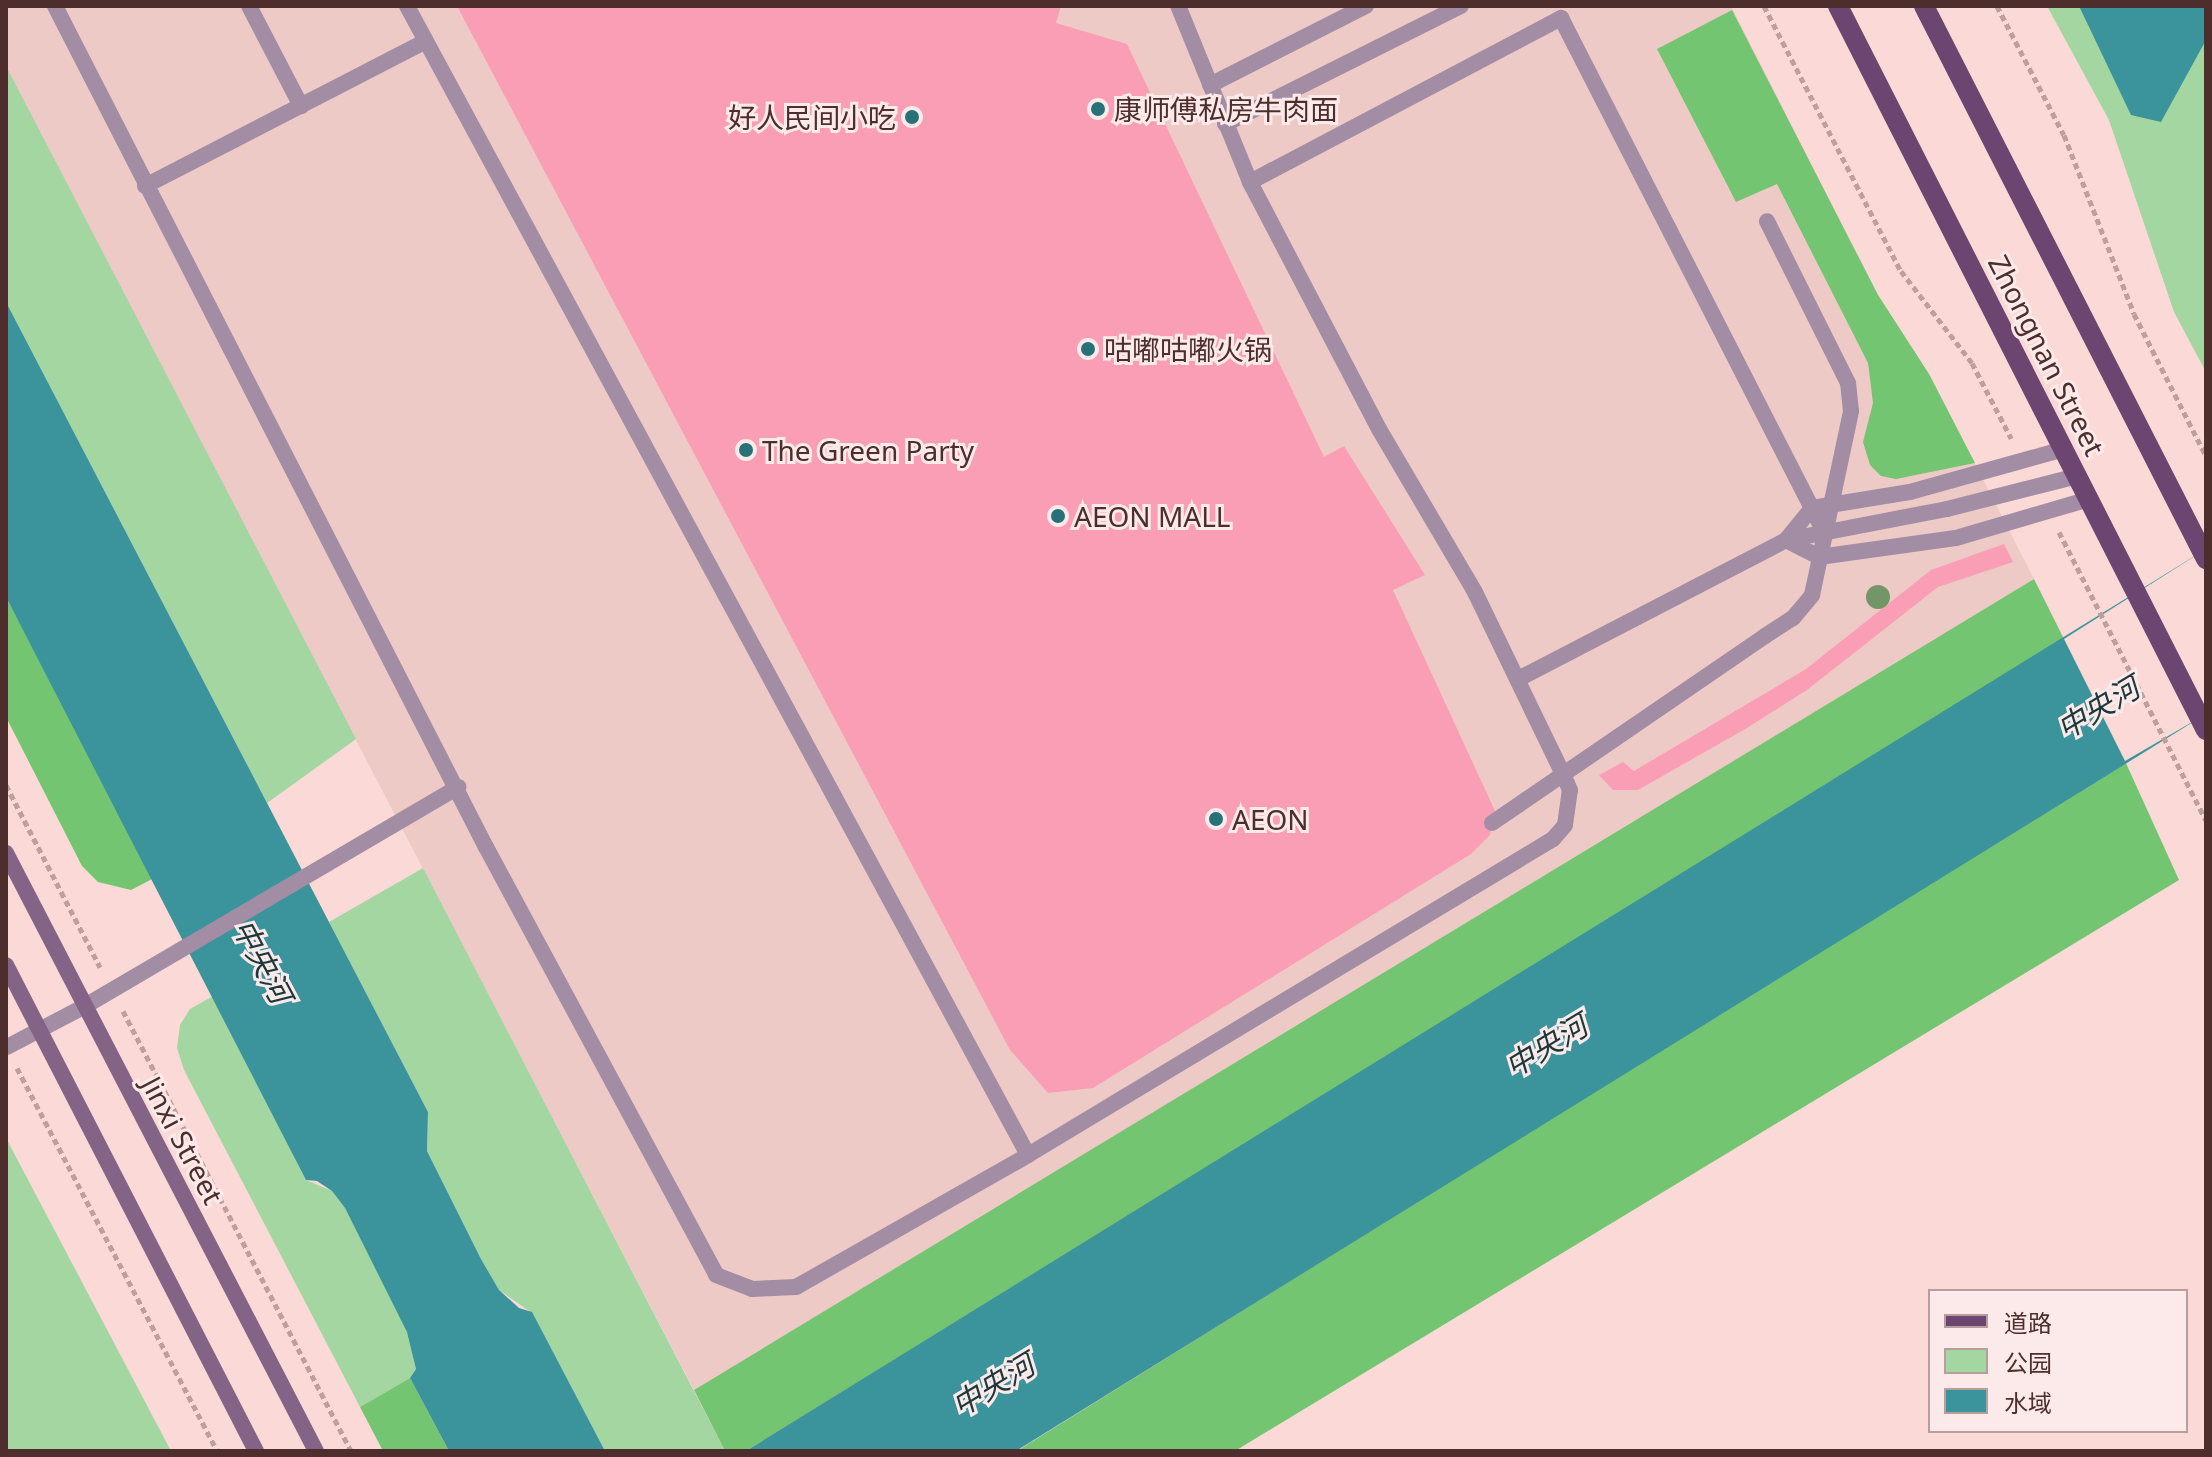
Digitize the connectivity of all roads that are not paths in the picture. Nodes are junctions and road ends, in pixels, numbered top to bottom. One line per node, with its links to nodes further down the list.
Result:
1 (55, 6): 14 (lane)
2 (249, 6): 11 (lane)
3 (407, 6): 9 (lane)
4 (1178, 6): 10 (lane)
5 (1366, 6): 10 (lane)
6 (1461, 6): 12 (lane)
7 (1838, 6): 16 (main road, Zhongnan Street)
8 (1924, 6): 23 (main road, Zhongnan Street)
9 (426, 41): 11 (lane); 34 (lane)
10 (1210, 85): 12 (lane)
11 (301, 106): 14 (lane)
12 (1225, 124): 13 (lane)
13 (1250, 182): 20 (lane); 25 (lane)
14 (145, 186): 27 (lane)
15 (1767, 221): 19 (lane)
16 (2064, 449): 17 (main road, Zhongnan Street); 19 (lane)
17 (2077, 476): 18 (main road, Zhongnan Street); 21 (lane)
18 (2089, 499): 24 (lane); 26 (main road, Zhongnan Street)
19 (1831, 505): 20 (lane); 21 (lane)
20 (1812, 508): 21 (lane); 22 (lane)
21 (1823, 530): 22 (lane); 24 (lane)
22 (1786, 540): 24 (lane); 25 (lane)
23 (2204, 555)
24 (1819, 557): 28 (lane, bridge)
25 (1518, 679): 34 (lane)
26 (2203, 724)
27 (458, 787): 31 (lane); 34 (lane)
28 (1492, 823)
29 (6, 853): 31 (main road, Jinxi Street)
30 (6, 965): 32 (main road)
31 (85, 1006): 32 (lane); 36 (main road, Jinxi Street)
32 (39, 1031): 33 (lane); 35 (main road)
33 (7, 1047)
34 (1028, 1155)
35 (256, 1451)
36 (316, 1451)

